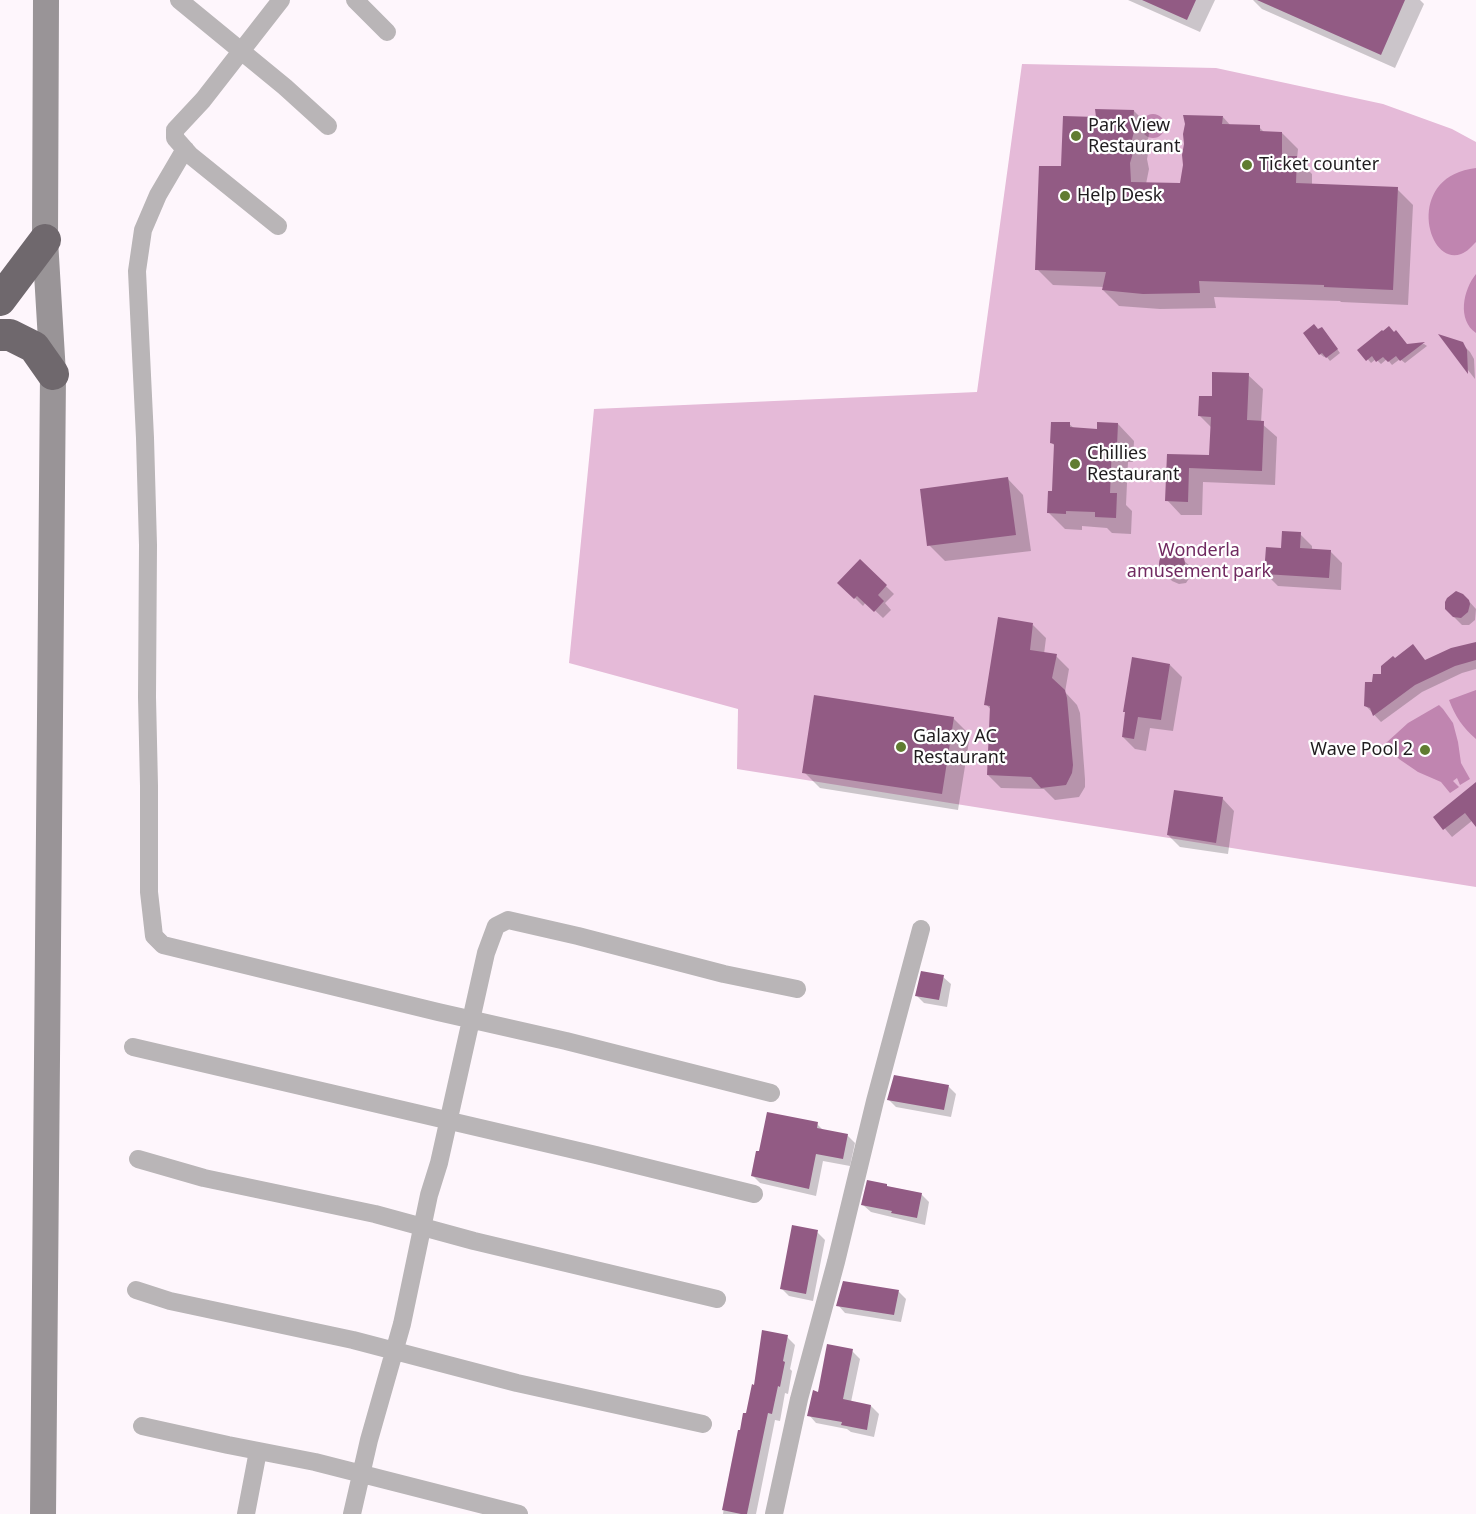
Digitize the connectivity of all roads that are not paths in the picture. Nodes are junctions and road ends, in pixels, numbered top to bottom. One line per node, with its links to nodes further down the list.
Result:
1 (46, 0): 10 (main road)
2 (179, 0): 6 (street)
3 (282, 0): 6 (street)
4 (355, 0): 5 (street)
5 (387, 32)
6 (241, 52): 7 (street); 8 (street)
7 (328, 126)
8 (185, 149): 9 (street); 16 (street)
9 (278, 226)
10 (45, 240): 11 (highway); 13 (main road)
11 (0, 300)
12 (0, 335): 13 (highway)
13 (53, 374): 30 (main road)
14 (921, 929): 34 (street)
15 (797, 988): 16 (street)
16 (471, 1020): 18 (street); 19 (street)
17 (133, 1047): 19 (street)
18 (771, 1093)
19 (448, 1120): 21 (street); 22 (street)
20 (138, 1159): 22 (street)
21 (754, 1194)
22 (423, 1227): 24 (street); 25 (street)
23 (136, 1290): 25 (street)
24 (717, 1299)
25 (394, 1351): 26 (street); 29 (street)
26 (703, 1424)
27 (142, 1426): 28 (street)
28 (258, 1451): 29 (street); 31 (street)
29 (362, 1474): 32 (street); 33 (street)
30 (43, 1514)
31 (246, 1514)
32 (352, 1514)
33 (519, 1514)
34 (774, 1514)

